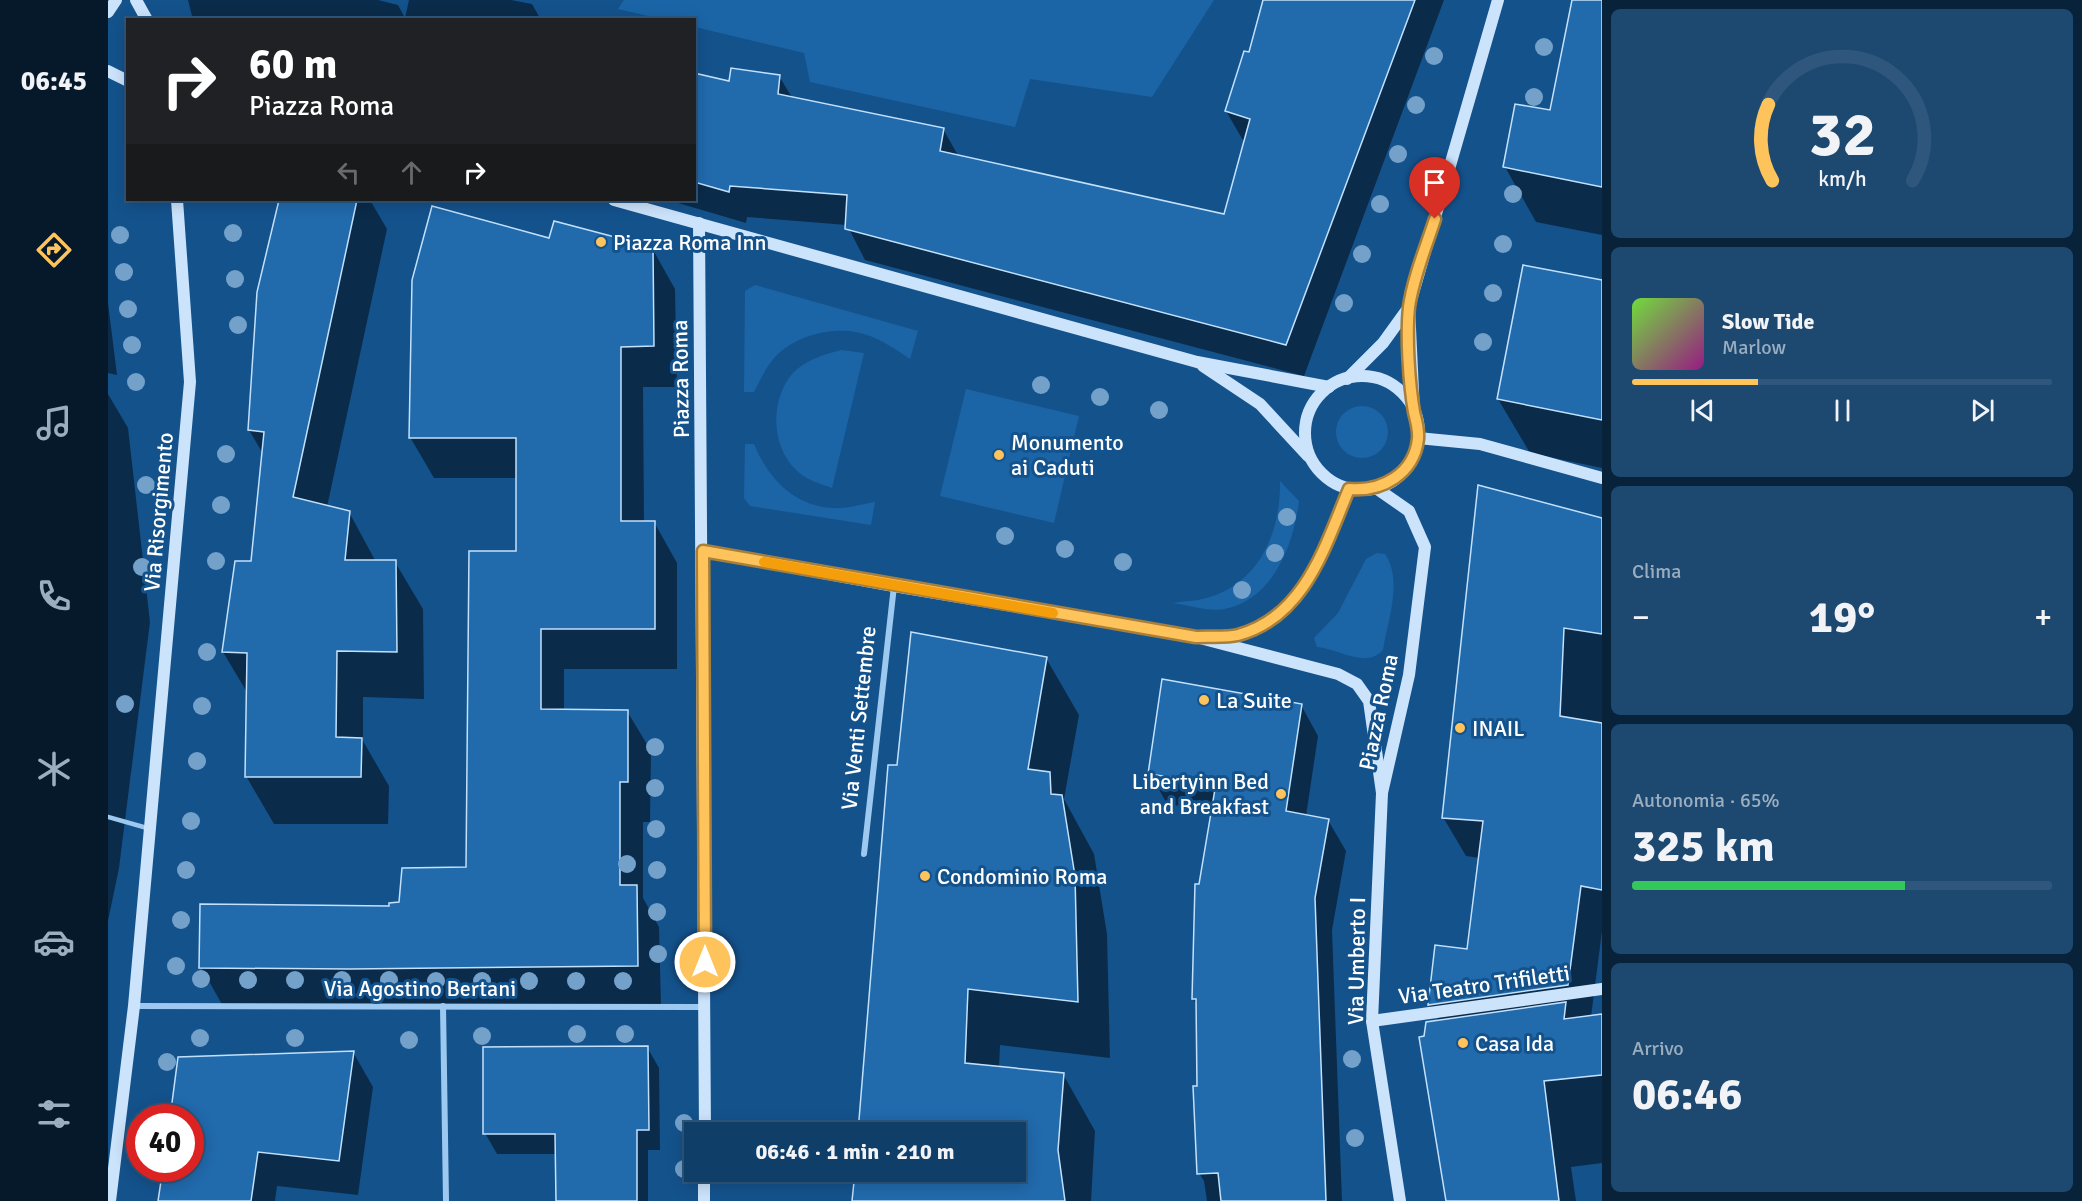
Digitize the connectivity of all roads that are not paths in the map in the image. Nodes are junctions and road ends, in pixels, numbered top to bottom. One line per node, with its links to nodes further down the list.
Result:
1 (116, 0): 4 (street)
2 (136, 0): 5 (street)
3 (1498, 0): 11 (street)
4 (108, 12)
5 (146, 18)
6 (108, 71): 7 (street)
7 (126, 80)
8 (177, 201): 26 (street, Via Risorgimento)
9 (618, 201): 10 (street)
10 (699, 223): 12 (street); 21 (street, Piazza Roma)
11 (1409, 307): 13 (street); 15 (street)
12 (1197, 362): 14 (street); 17 (street)
13 (1347, 379): 14 (street); 15 (street)
14 (1329, 387): 17 (street)
15 (1414, 412): 16 (street)
16 (1418, 438): 18 (street); 19 (street)
17 (1311, 459): 20 (street)
18 (1602, 478)
19 (1376, 488): 20 (street); 24 (street, Piazza Roma)
20 (1349, 489): 23 (street, Piazza Roma)
21 (703, 551): 22 (street, Piazza Roma); 31 (street)
22 (894, 586): 23 (street, Piazza Roma); 27 (street, Via Venti Settembre)
23 (1196, 637): 24 (street, Piazza Roma)
24 (1383, 793): 32 (street, Via Umberto I)
25 (108, 817): 26 (lane)
26 (150, 828): 29 (street, Via Risorgimento)
27 (864, 854)
28 (1602, 989): 32 (street, Via Teatro Trifiletti)
29 (134, 1006): 30 (street, Via Agostino Bertani); 35 (street, Via Risorgimento)
30 (443, 1006): 31 (street, Via Agostino Bertani); 36 (street)
31 (706, 1007): 33 (street)
32 (1372, 1021): 38 (street, Via Umberto I)
33 (705, 1122)
34 (704, 1182): 37 (street)
35 (110, 1201)
36 (446, 1201)
37 (704, 1201)
38 (1400, 1201)

